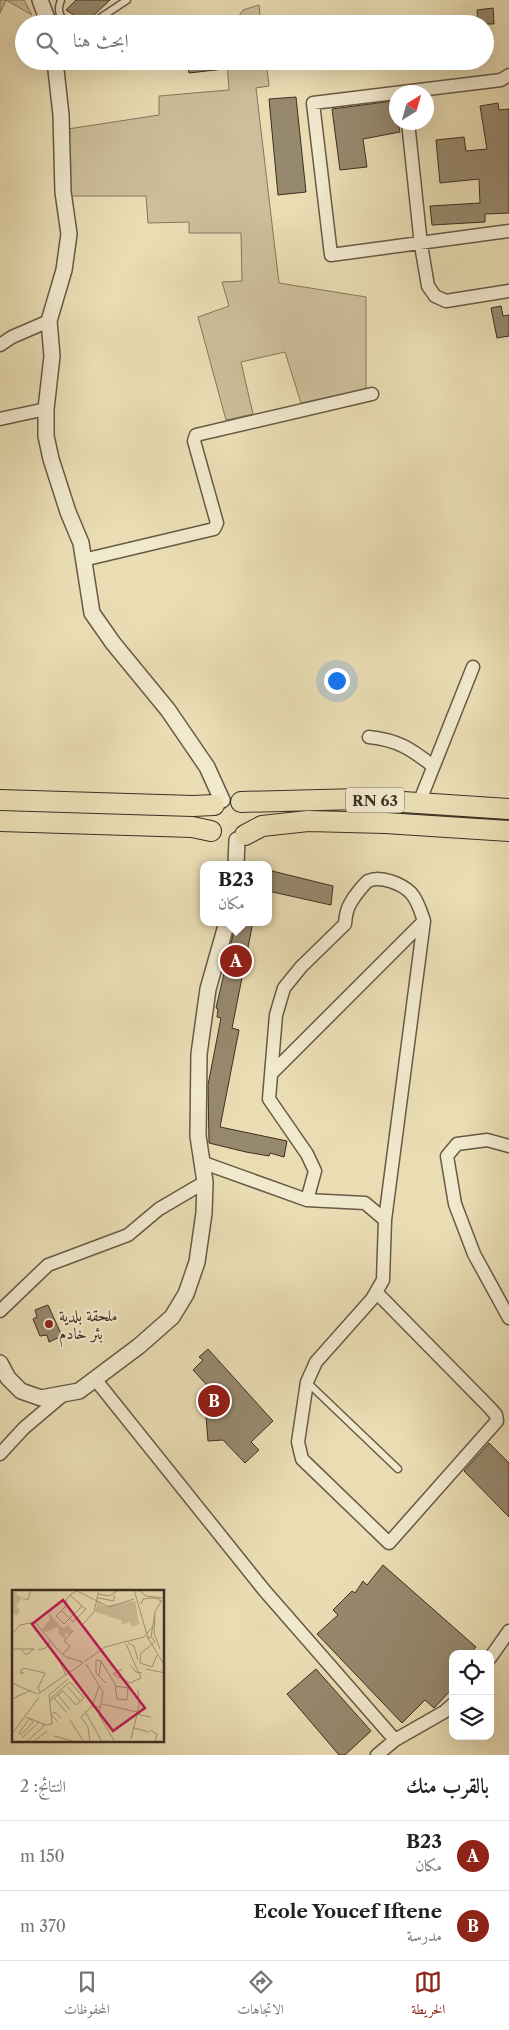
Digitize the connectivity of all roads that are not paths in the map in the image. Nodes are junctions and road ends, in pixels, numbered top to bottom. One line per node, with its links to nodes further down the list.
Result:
1 (61, 0): 5 (lane)
2 (127, 0): 6 (lane)
3 (41, 1): 4 (street)
4 (46, 15)
5 (60, 15)
6 (104, 15)
7 (56, 70): 15 (street)
8 (509, 75): 9 (street)
9 (434, 88)
10 (389, 93): 13 (street)
11 (409, 130): 13 (street)
12 (509, 231): 13 (street)
13 (421, 245): 14 (street)
14 (509, 291)
15 (50, 321): 16 (street); 18 (street)
16 (0, 344)
17 (372, 394): 20 (street)
18 (46, 408): 19 (street); 20 (street)
19 (0, 419)
20 (83, 560): 25 (street)
21 (473, 667): 23 (street)
22 (370, 737): 23 (street)
23 (433, 766): 26 (street)
24 (0, 800): 25 (highway, RN 63)
25 (226, 802): 26 (highway, RN 63); 29 (highway); 31 (highway)
26 (419, 803): 27 (highway, RN 63)
27 (509, 809)
28 (0, 821): 29 (highway)
29 (211, 831): 31 (highway)
30 (509, 831): 31 (highway, RN 63)
31 (241, 838): 32 (street)
32 (237, 861)
33 (424, 921): 35 (street); 35 (street); 40 (street)
34 (226, 926): 37 (street)
35 (271, 1074): 39 (street)
36 (509, 1146): 43 (street)
37 (201, 1162): 38 (street); 39 (street)
38 (205, 1182): 42 (street); 45 (street)
39 (307, 1200): 40 (street)
40 (384, 1220): 41 (street)
41 (377, 1293): 46 (street); 46 (street)
42 (0, 1312)
43 (509, 1318)
44 (0, 1363): 47 (street)
45 (96, 1379): 47 (street); 53 (street)
46 (307, 1382): 49 (lane)
47 (63, 1395): 48 (street)
48 (0, 1454)
49 (398, 1469)
50 (509, 1631): 51 (street)
51 (494, 1652)
52 (449, 1708): 53 (street)
53 (395, 1740): 54 (street)
54 (377, 1755)

